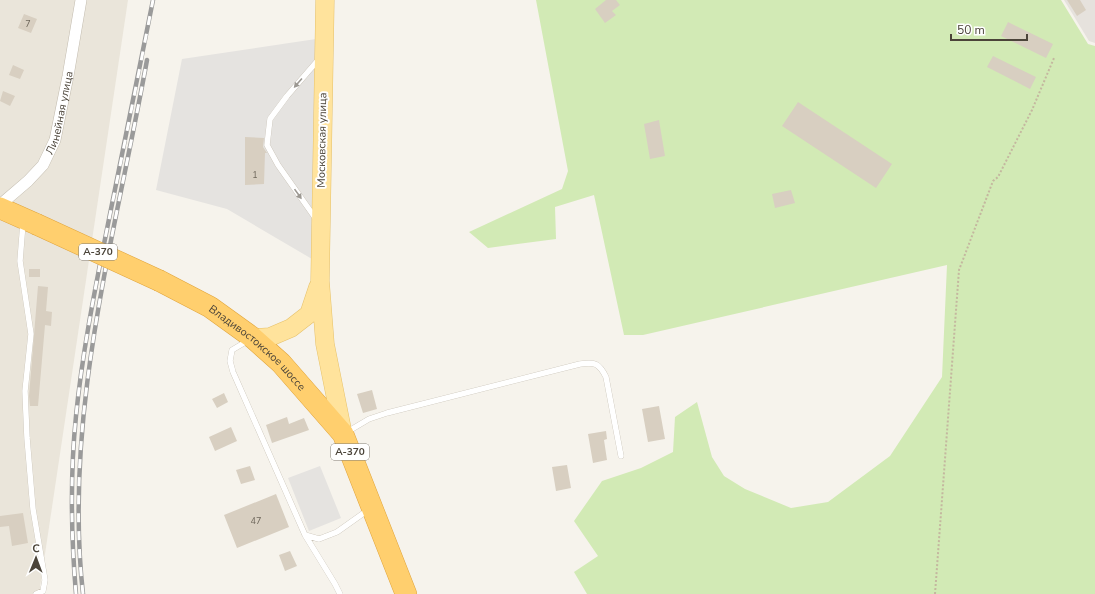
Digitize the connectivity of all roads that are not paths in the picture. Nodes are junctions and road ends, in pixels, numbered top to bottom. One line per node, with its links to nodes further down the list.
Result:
1 (81, 0): 4 (street, Линейная улица)
2 (325, 0): 3 (main road, Московская улица)
3 (324, 54): 7 (main road, Московская улица); 7 (lane, one-way to 7)
4 (0, 205)
5 (0, 208): 6 (highway, Владивостокское шоссе / А-370)
6 (30, 221): 9 (highway, Владивостокское шоссе / А-370, bridge); 14 (lane)
7 (321, 227): 8 (main road, Московская улица)
8 (320, 281): 9 (main road, Московская улица); 10 (main road, Московская улица)
9 (253, 338): 10 (highway, Владивостокское шоссе / А-370); 13 (lane)
10 (343, 434): 11 (lane); 12 (highway, Владивостокское шоссе / А-370)
11 (621, 456)
12 (372, 507): 13 (lane); 16 (highway, Владивостокское шоссе / А-370)
13 (305, 535): 15 (lane)
14 (36, 594)
15 (340, 594)
16 (406, 594)

